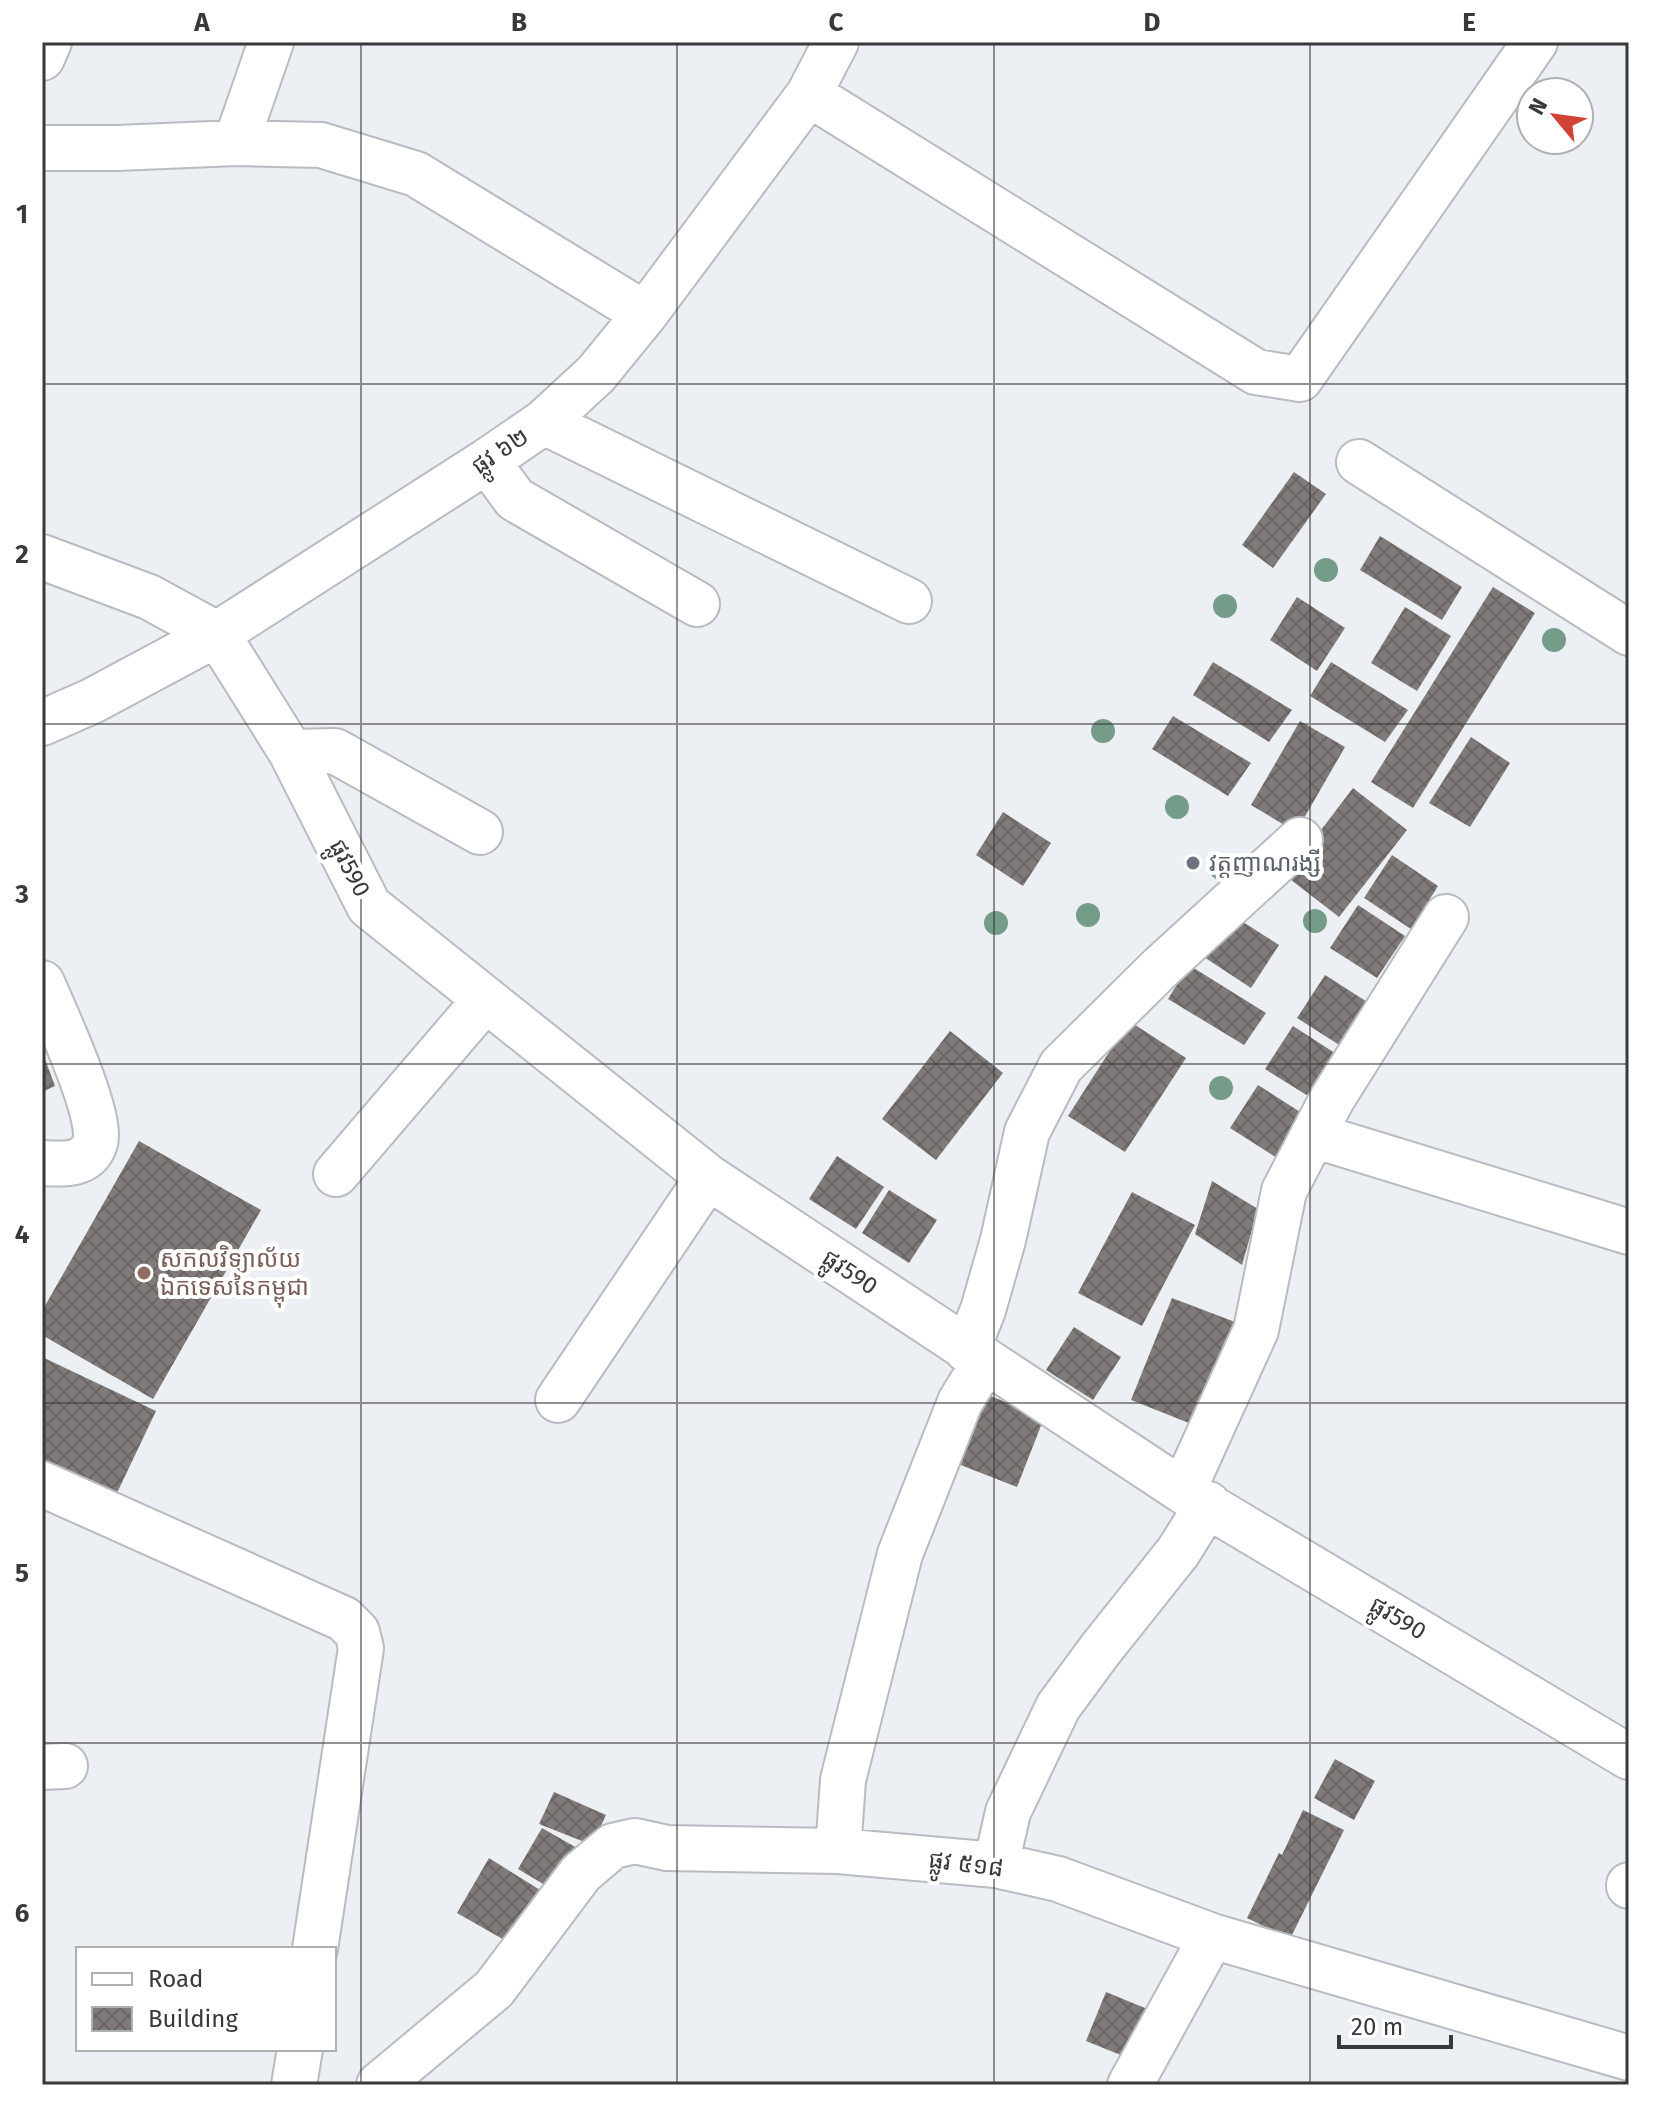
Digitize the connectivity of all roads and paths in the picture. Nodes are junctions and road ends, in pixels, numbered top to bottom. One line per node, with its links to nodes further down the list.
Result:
1 (49, 42): 5 (street)
2 (271, 42): 7 (street)
3 (1535, 42): 6 (street)
4 (832, 44): 6 (street, ផ្លូវ ៦២)
5 (42, 58)
6 (809, 94): 9 (street, ផ្លូវ ៦២)
7 (236, 143): 8 (street); 9 (street)
8 (42, 148)
9 (645, 314): 10 (street, ផ្លូវ ៦២)
10 (544, 422): 11 (street, ផ្លូវ ៦២); 14 (street)
11 (487, 461): 15 (street); 17 (street, ផ្លូវ ៦២)
12 (1359, 462): 16 (street)
13 (42, 557): 17 (street)
14 (909, 601)
15 (697, 604)
16 (1629, 633)
17 (217, 634): 18 (street, ផ្លូវ ៦២); 19 (street, ផ្លូវ590)
18 (42, 723)
19 (291, 752): 20 (street); 24 (street, ផ្លូវ590)
20 (480, 832)
21 (1300, 840): 30 (street)
22 (1446, 917): 25 (street)
23 (42, 983): 26 (street)
24 (485, 1000): 27 (street); 28 (street, ផ្លូវ590)
25 (1313, 1135): 29 (street); 33 (street)
26 (42, 1163)
27 (336, 1174)
28 (708, 1177): 30 (street, ផ្លូវ590); 31 (street)
29 (1629, 1232)
30 (976, 1355): 33 (street, ផ្លូវ590); 35 (street)
31 (558, 1400)
32 (42, 1484): 38 (street)
33 (1196, 1498): 34 (street, ផ្លូវ590); 36 (street)
34 (1629, 1757)
35 (838, 1851): 36 (street, ផ្លូវ ៥១៨); 42 (street, ផ្លូវ ៥១៨)
36 (996, 1865): 37 (street, ផ្លូវ ៥១៨)
37 (1212, 1936): 40 (street, ផ្លូវ ៥១៨); 43 (street)
38 (315, 1947)
39 (300, 2051): 41 (street)
40 (1629, 2058)
41 (294, 2085)
42 (379, 2085)
43 (1130, 2085)

